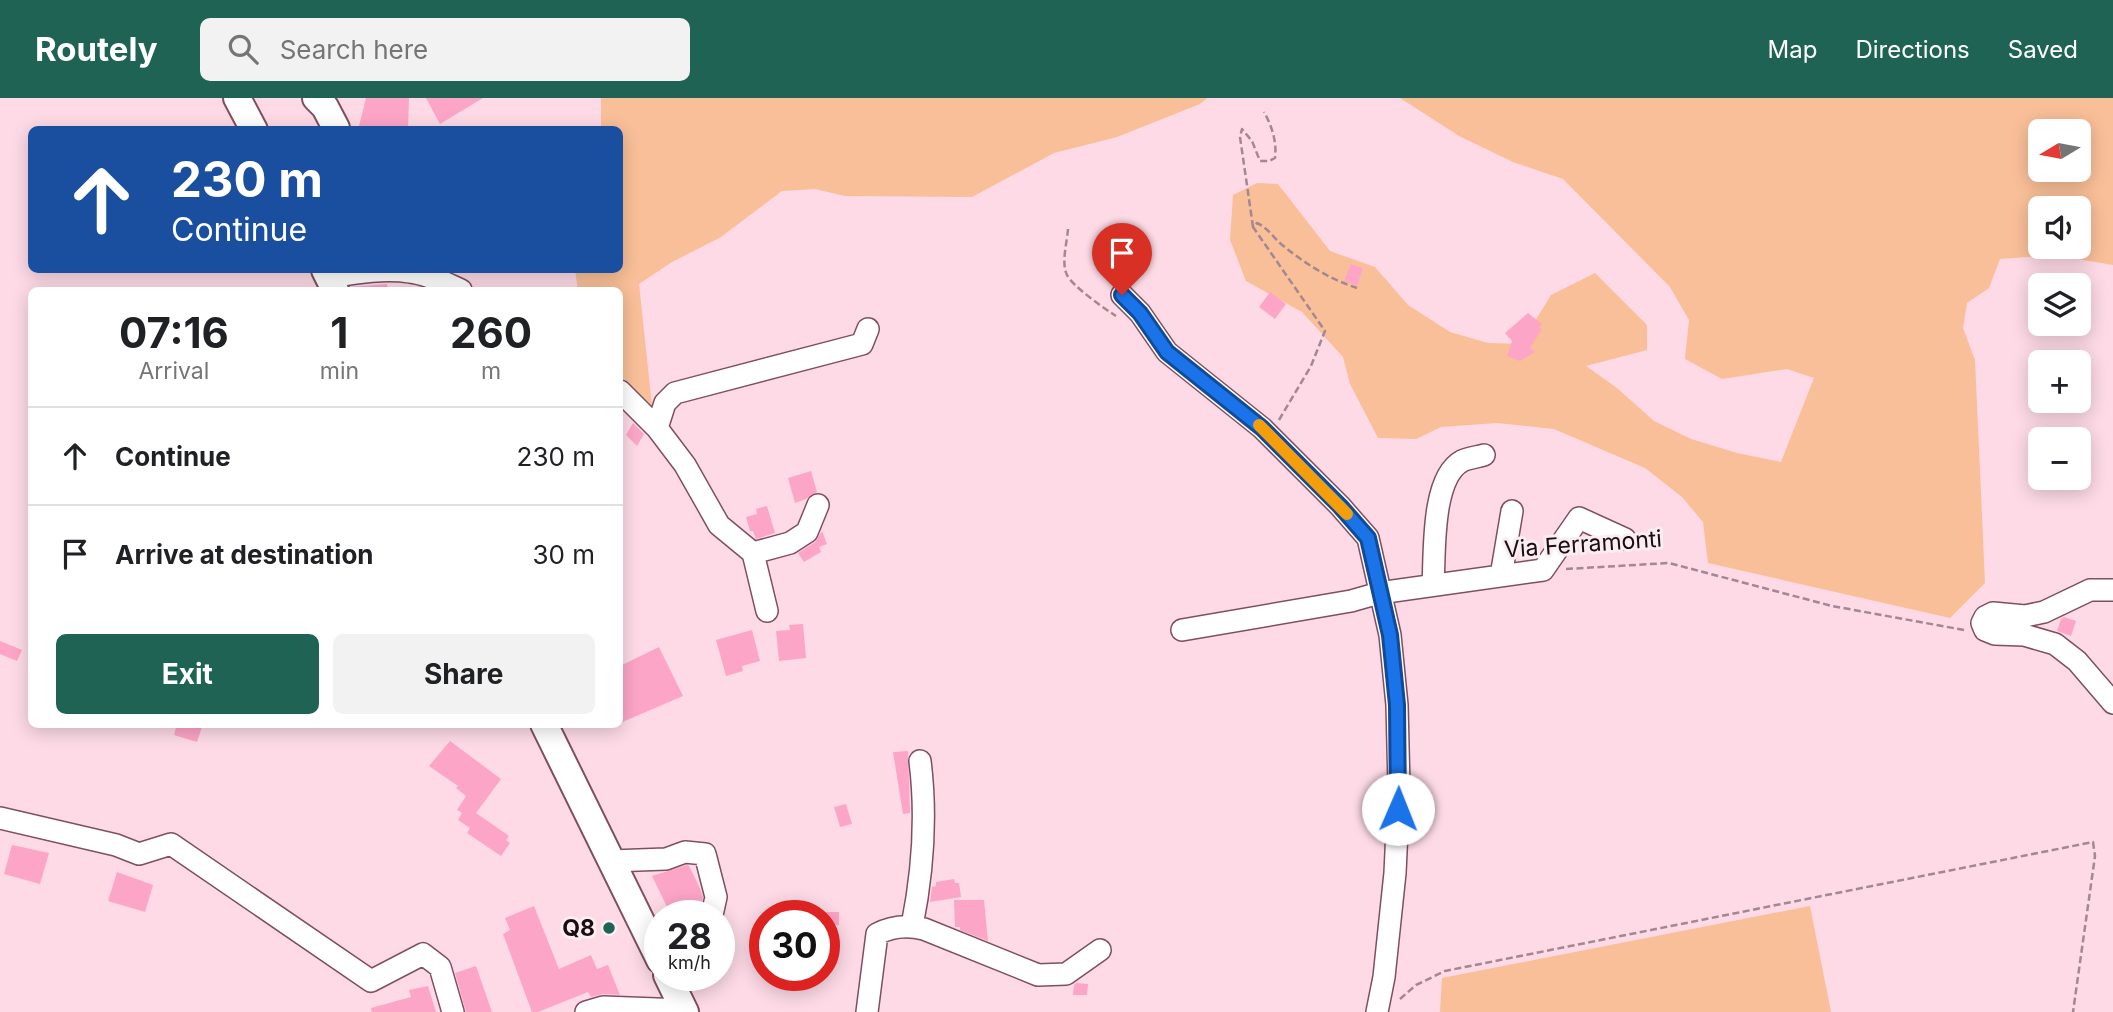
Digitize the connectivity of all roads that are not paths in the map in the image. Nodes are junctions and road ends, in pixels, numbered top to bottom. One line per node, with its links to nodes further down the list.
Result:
1 (237, 98): 4 (main road)
2 (316, 98): 5 (main road)
3 (345, 98): 6 (main road)
4 (254, 126)
5 (333, 126)
6 (335, 126)
7 (359, 273): 9 (street)
8 (416, 273): 10 (street)
9 (329, 277)
10 (454, 287)
11 (1122, 295): 24 (street)
12 (868, 329): 14 (street)
13 (623, 394): 14 (street)
14 (657, 428): 19 (street)
15 (1483, 455): 22 (street)
16 (818, 505): 19 (street)
17 (1512, 511): 21 (street)
18 (1625, 539): 21 (street, Via Ferramonti)
19 (752, 553): 25 (street)
20 (1386, 566): 24 (street)
21 (1501, 576): 22 (street, Via Ferramonti)
22 (1433, 585): 24 (street, Via Ferramonti)
23 (2113, 590): 27 (street)
24 (1386, 592): 26 (street, Via Ferramonti); 37 (street)
25 (767, 611)
26 (1182, 630)
27 (2113, 703)
28 (546, 728): 31 (main road)
29 (920, 761): 34 (street)
30 (0, 818): 39 (street)
31 (611, 861): 32 (street); 33 (main road)
32 (715, 900)
33 (644, 926)
34 (912, 926): 35 (street); 41 (street)
35 (1100, 950)
36 (676, 991): 38 (main road)
37 (1384, 1009)
38 (685, 1011): 40 (street)
39 (453, 1012)
40 (586, 1012)
41 (867, 1012)

